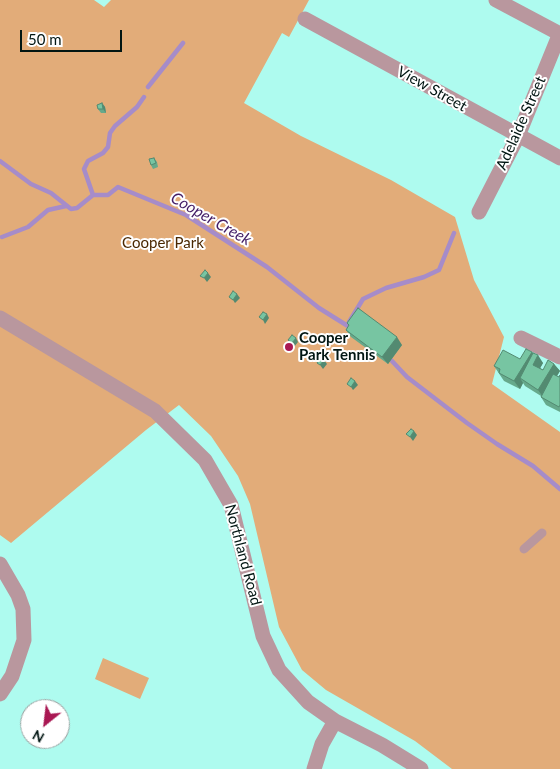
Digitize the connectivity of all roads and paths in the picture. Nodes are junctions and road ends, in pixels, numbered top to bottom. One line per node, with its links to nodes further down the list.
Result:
1 (496, 0): 3 (street)
2 (305, 19): 4 (street, View Street)
3 (560, 34): 4 (street, Adelaide Street)
4 (518, 136): 5 (street, View Street); 6 (street, Adelaide Street)
5 (560, 158)
6 (479, 212)
7 (0, 318): 14 (street, Northland Road)
8 (521, 338): 9 (street)
9 (560, 358)
10 (542, 533): 11 (lane)
11 (524, 549)
12 (0, 564): 13 (street)
13 (0, 694)
14 (335, 721): 15 (street); 16 (street, Northland Road)
15 (314, 769)
16 (420, 769)

